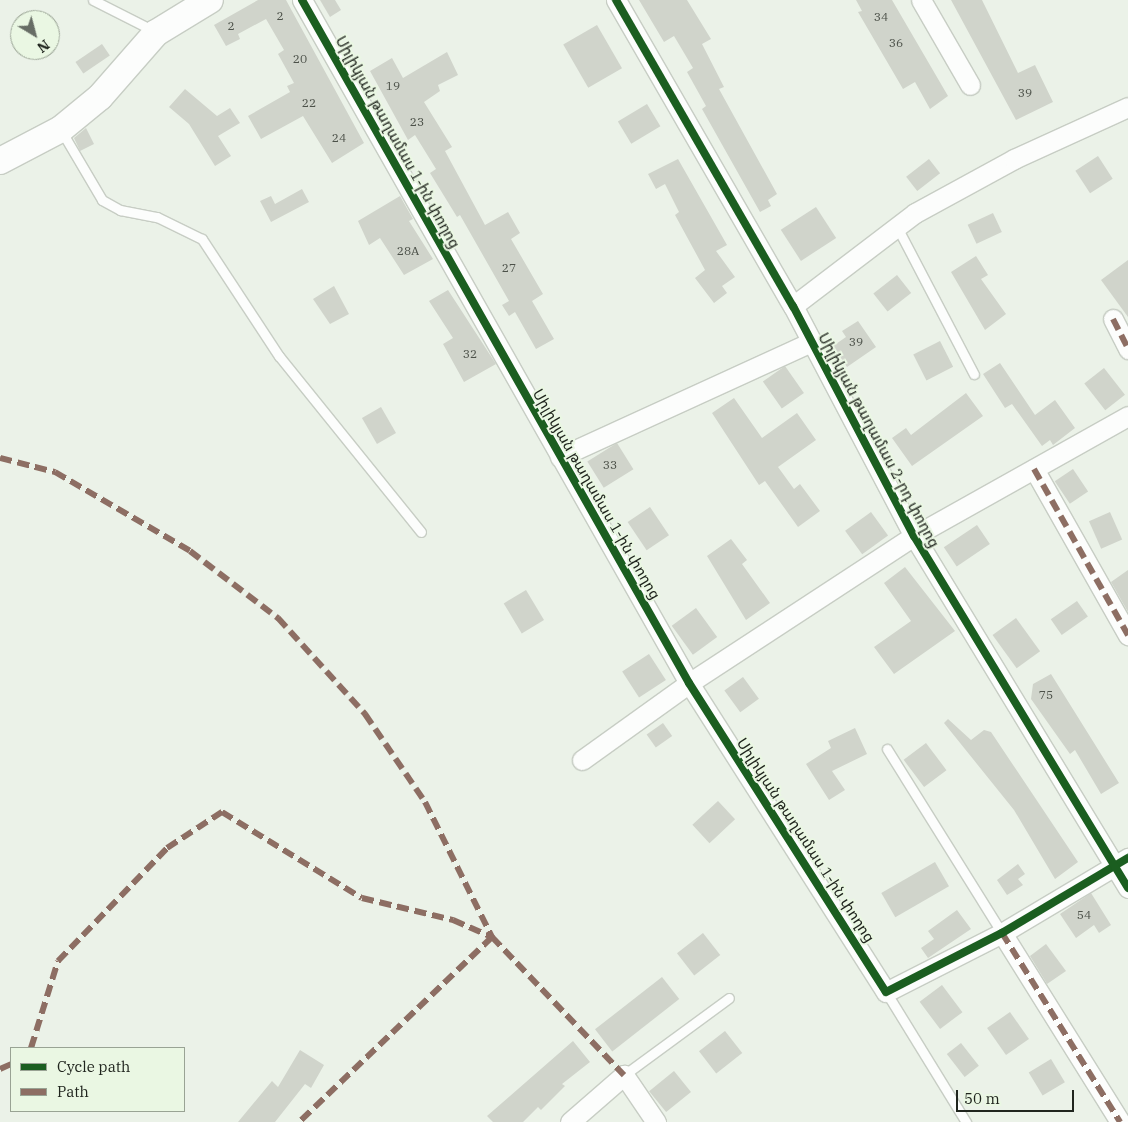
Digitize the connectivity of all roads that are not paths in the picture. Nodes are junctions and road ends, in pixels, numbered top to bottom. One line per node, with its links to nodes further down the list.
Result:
1 (93, 0): 6 (lane)
2 (210, 0): 6 (main road)
3 (302, 0): 18 (street, Սիլիկյան թաղամաս 1-ին փողոց)
4 (616, 0): 12 (street, Սիլիկյան թաղամաս 2-րդ փողոց)
5 (921, 0): 7 (street)
6 (156, 33): 9 (main road)
7 (970, 85)
8 (1128, 107): 11 (street)
9 (60, 129): 10 (main road); 20 (lane)
10 (0, 161)
11 (897, 227): 12 (street); 16 (lane)
12 (793, 306): 14 (street, Սիլիկյան թաղամաս 2-րդ փողոց)
13 (1113, 319): 15 (street)
14 (810, 342): 18 (street); 21 (street, Սիլիկյան թաղամաս 2-րդ փողոց)
15 (1128, 349)
16 (974, 374)
17 (1128, 416): 19 (street)
18 (560, 457): 23 (street, Սիլիկյան թաղամաս 1-ին փողոց)
19 (1034, 469): 21 (street); 22 (street)
20 (421, 532)
21 (914, 536): 23 (street); 26 (street, Սիլիկյան թաղամաս 2-րդ փողոց)
22 (1128, 635)
23 (689, 683): 25 (street); 29 (street, Սիլիկյան թաղամաս 1-ին փողոց)
24 (887, 749): 28 (lane)
25 (582, 760)
26 (1122, 862): 27 (street, Սիլիկյան թաղամաս 2-րդ փողոց); 28 (street)
27 (1128, 888)
28 (1002, 933): 29 (street); 35 (street)
29 (886, 992): 34 (lane)
30 (729, 998): 31 (lane)
31 (624, 1075): 32 (street); 33 (street)
32 (570, 1122)
33 (656, 1122)
34 (966, 1122)
35 (1120, 1122)

